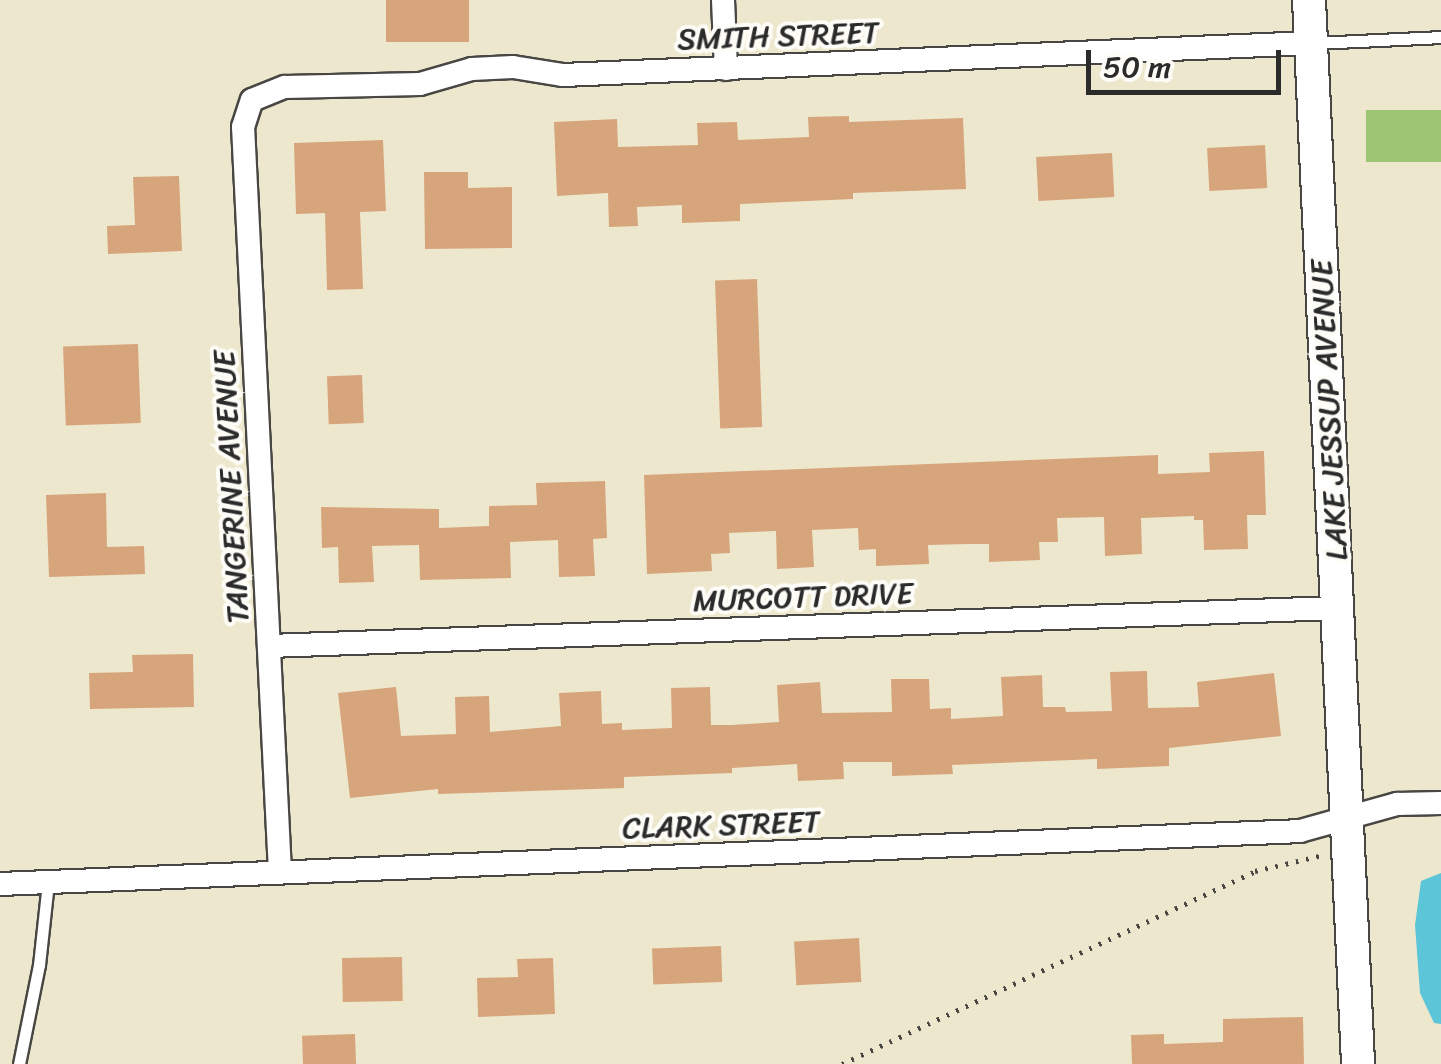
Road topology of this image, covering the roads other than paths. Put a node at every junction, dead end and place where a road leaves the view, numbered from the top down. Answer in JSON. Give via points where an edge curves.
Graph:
{"nodes":[{"id":1,"x":723,"y":0,"type":"edge"},
{"id":2,"x":1310,"y":0,"type":"edge"},
{"id":3,"x":1441,"y":37,"type":"edge"},
{"id":4,"x":1312,"y":43,"type":"junction"},
{"id":5,"x":726,"y":68,"type":"junction"},
{"id":6,"x":252,"y":100,"type":"joint"},
{"id":7,"x":1338,"y":608,"type":"junction"},
{"id":8,"x":270,"y":646,"type":"junction"},
{"id":9,"x":1441,"y":803,"type":"edge"},
{"id":10,"x":1348,"y":821,"type":"junction"},
{"id":11,"x":280,"y":872,"type":"junction"},
{"id":12,"x":48,"y":882,"type":"junction"},
{"id":13,"x":0,"y":884,"type":"edge"},
{"id":14,"x":19,"y":1064,"type":"edge"},
{"id":15,"x":1358,"y":1064,"type":"edge"}],
"edges":[{"from":1,"to":5,"type":"street"},
{"from":2,"to":4,"type":"street","name":"LAKE JESSUP AVENUE"},
{"from":3,"to":4,"type":"lane"},
{"from":4,"to":5,"type":"street","name":"SMITH STREET"},
{"from":4,"to":7,"type":"street","name":"LAKE JESSUP AVENUE"},
{"from":5,"to":6,"type":"street","name":"SMITH STREET","via":[[562,75],[472,69],[420,84],[285,88]]},
{"from":6,"to":8,"type":"street","name":"TANGERINE AVENUE","via":[[243,127]]},
{"from":7,"to":8,"type":"street","name":"MURCOTT DRIVE"},
{"from":7,"to":10,"type":"street","name":"LAKE JESSUP AVENUE"},
{"from":8,"to":11,"type":"street","name":"TANGERINE AVENUE"},
{"from":9,"to":10,"type":"street","name":"CLARK STREET","via":[[1397,804]]},
{"from":10,"to":11,"type":"street","name":"CLARK STREET","via":[[1291,831]]},
{"from":10,"to":15,"type":"street","name":"LAKE JESSUP AVENUE"},
{"from":11,"to":12,"type":"street","name":"CLARK STREET"},
{"from":12,"to":13,"type":"street","name":"CLARK STREET"},
{"from":12,"to":14,"type":"lane"}]}
